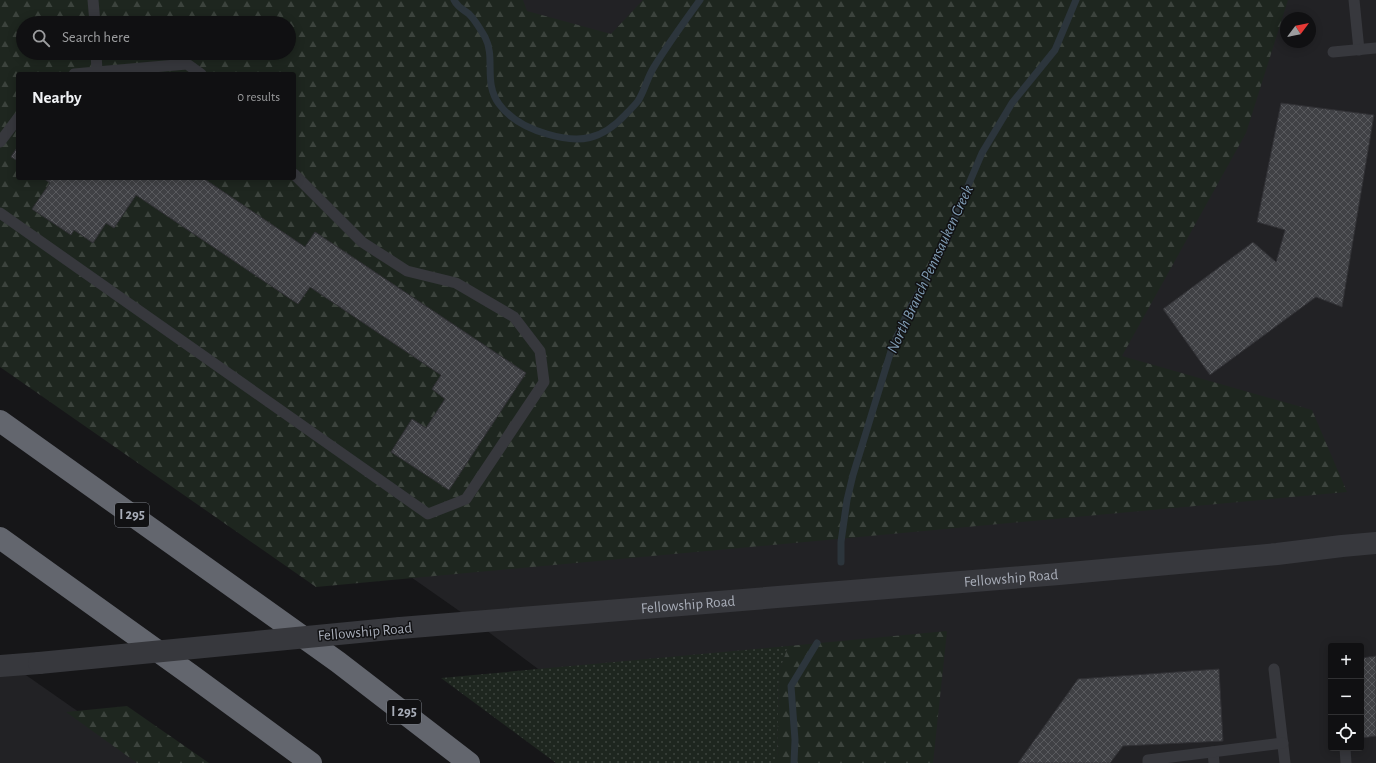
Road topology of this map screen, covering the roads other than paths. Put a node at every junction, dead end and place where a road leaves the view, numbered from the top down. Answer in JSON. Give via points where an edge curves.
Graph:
{"nodes":[{"id":1,"x":94,"y":0,"type":"edge"},
{"id":2,"x":1354,"y":0,"type":"edge"},
{"id":3,"x":95,"y":16,"type":"edge"},
{"id":4,"x":1376,"y":48,"type":"edge"},
{"id":5,"x":1359,"y":50,"type":"junction"},
{"id":6,"x":1333,"y":52,"type":"dead end"},
{"id":7,"x":96,"y":60,"type":"edge"},
{"id":8,"x":97,"y":71,"type":"junction"},
{"id":9,"x":89,"y":72,"type":"edge"},
{"id":10,"x":198,"y":72,"type":"edge"},
{"id":11,"x":16,"y":121,"type":"edge"},
{"id":12,"x":0,"y":142,"type":"edge"},
{"id":13,"x":296,"y":176,"type":"edge"},
{"id":14,"x":0,"y":213,"type":"edge"},
{"id":15,"x":0,"y":421,"type":"edge"},
{"id":16,"x":0,"y":538,"type":"edge"},
{"id":17,"x":1376,"y":543,"type":"edge"},
{"id":18,"x":0,"y":666,"type":"edge"},
{"id":19,"x":1274,"y":669,"type":"dead end"},
{"id":20,"x":1283,"y":743,"type":"junction"},
{"id":21,"x":1345,"y":751,"type":"edge"},
{"id":22,"x":1214,"y":757,"type":"edge"},
{"id":23,"x":311,"y":763,"type":"edge"},
{"id":24,"x":469,"y":763,"type":"edge"},
{"id":25,"x":1148,"y":763,"type":"edge"},
{"id":26,"x":1285,"y":763,"type":"edge"},
{"id":27,"x":1346,"y":763,"type":"edge"}],
"edges":[{"from":1,"to":3,"type":"lane"},
{"from":2,"to":5,"type":"lane"},
{"from":4,"to":5,"type":"lane"},
{"from":5,"to":6,"type":"lane"},
{"from":7,"to":8,"type":"lane"},
{"from":8,"to":9,"type":"lane"},
{"from":8,"to":10,"type":"lane","via":[[187,64]]},
{"from":11,"to":12,"type":"lane"},
{"from":13,"to":14,"type":"lane","via":[[362,242],[407,271],[456,282],[514,317],[540,351],[544,382],[466,499],[428,514]]},
{"from":15,"to":24,"type":"highway","number":"I 295","via":[[338,662]]},
{"from":16,"to":23,"type":"highway"},
{"from":17,"to":18,"type":"street","name":"Fellowship Road","bridge":true,"via":[[1059,574],[400,628]]},
{"from":19,"to":20,"type":"lane"},
{"from":20,"to":22,"type":"lane"},
{"from":20,"to":26,"type":"lane"},
{"from":21,"to":27,"type":"lane"},
{"from":22,"to":25,"type":"lane","via":[[1148,760]]}]}
